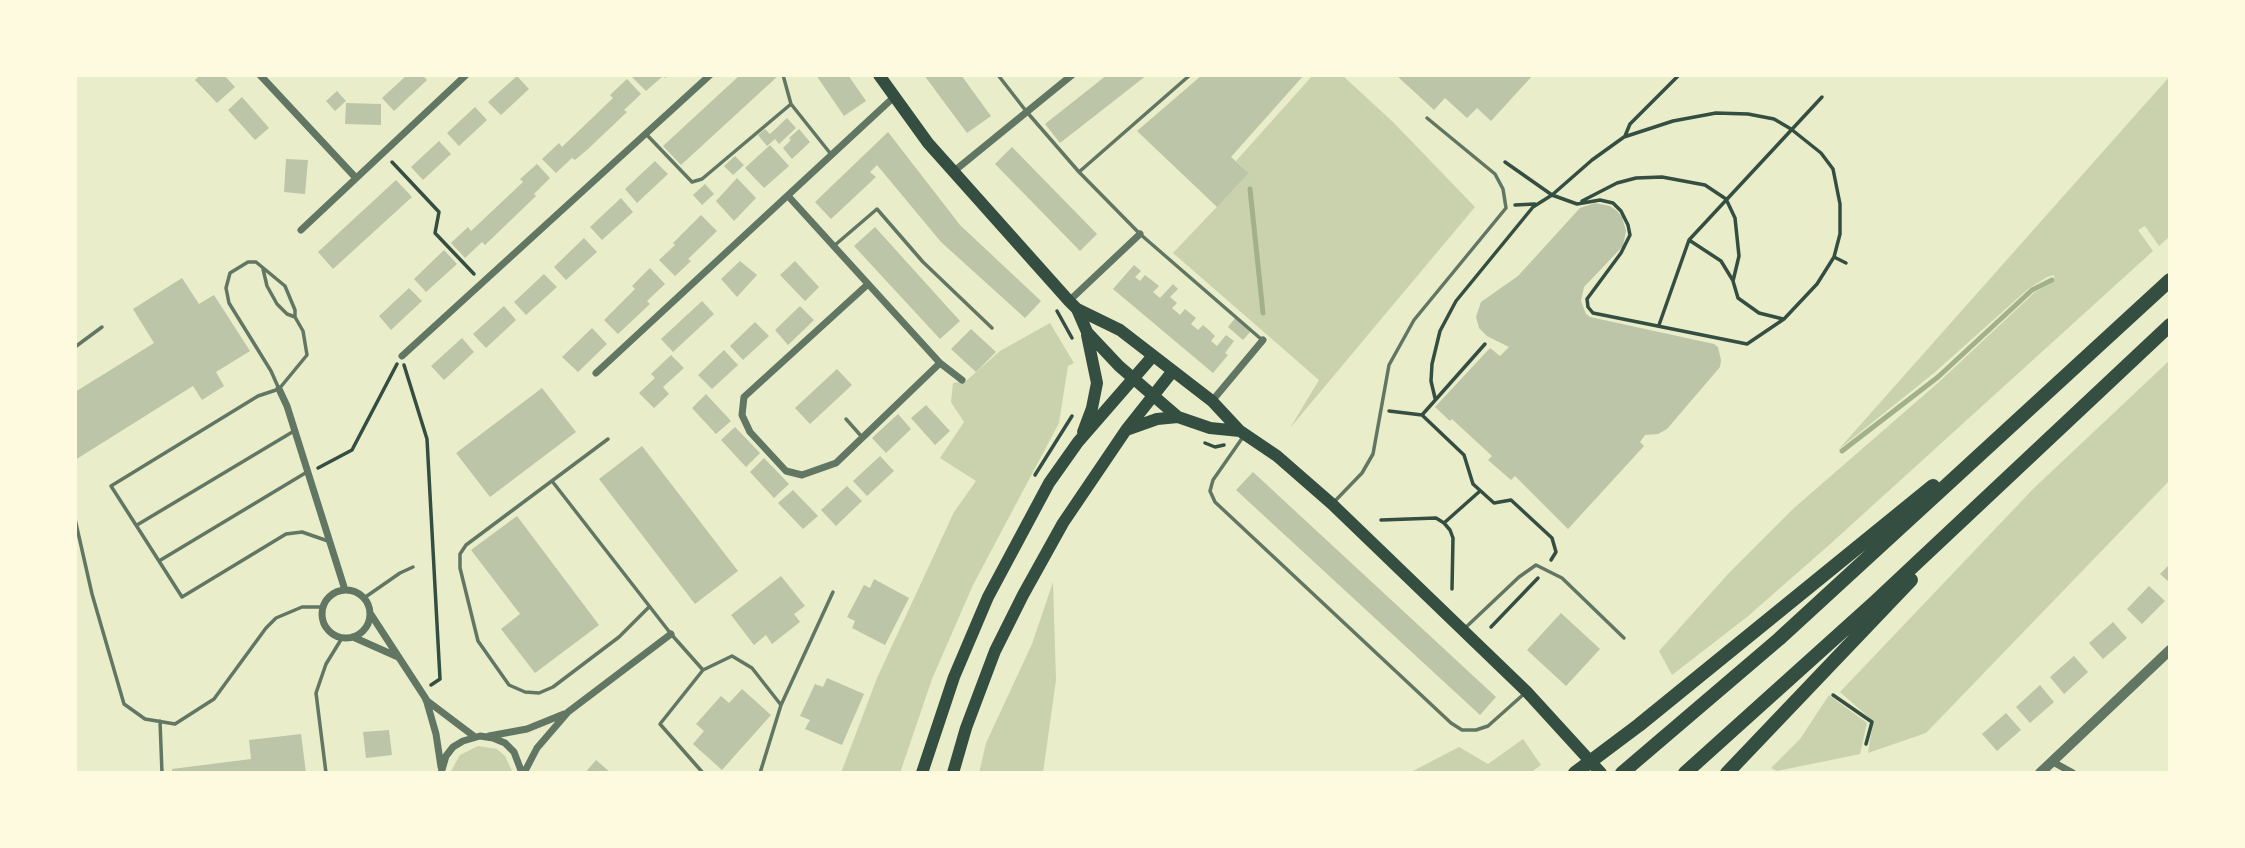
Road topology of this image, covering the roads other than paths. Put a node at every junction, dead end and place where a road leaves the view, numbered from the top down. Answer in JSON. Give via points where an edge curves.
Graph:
{"nodes":[{"id":1,"x":260,"y":75,"type":"edge"},
{"id":2,"x":466,"y":75,"type":"edge"},
{"id":3,"x":710,"y":75,"type":"edge"},
{"id":4,"x":783,"y":75,"type":"edge"},
{"id":5,"x":879,"y":75,"type":"edge"},
{"id":6,"x":998,"y":75,"type":"edge"},
{"id":7,"x":1072,"y":75,"type":"edge"},
{"id":8,"x":1190,"y":75,"type":"edge"},
{"id":9,"x":894,"y":97,"type":"junction"},
{"id":10,"x":790,"y":104,"type":"junction"},
{"id":11,"x":1026,"y":111,"type":"junction"},
{"id":12,"x":1427,"y":118,"type":"dead end"},
{"id":13,"x":646,"y":134,"type":"junction"},
{"id":14,"x":832,"y":155,"type":"junction"},
{"id":15,"x":952,"y":172,"type":"junction"},
{"id":16,"x":1079,"y":172,"type":"junction"},
{"id":17,"x":356,"y":178,"type":"junction"},
{"id":18,"x":789,"y":197,"type":"junction"},
{"id":19,"x":301,"y":230,"type":"dead end"},
{"id":20,"x":1140,"y":234,"type":"junction"},
{"id":21,"x":833,"y":247,"type":"junction"},
{"id":22,"x":262,"y":268,"type":"junction"},
{"id":23,"x":2170,"y":280,"type":"edge"},
{"id":24,"x":867,"y":285,"type":"junction"},
{"id":25,"x":1073,"y":305,"type":"junction"},
{"id":26,"x":295,"y":317,"type":"junction"},
{"id":27,"x":2170,"y":325,"type":"edge"},
{"id":28,"x":102,"y":327,"type":"dead end"},
{"id":29,"x":992,"y":328,"type":"dead end"},
{"id":30,"x":1087,"y":332,"type":"junction"},
{"id":31,"x":1263,"y":340,"type":"joint"},
{"id":32,"x":75,"y":347,"type":"edge"},
{"id":33,"x":402,"y":356,"type":"road end"},
{"id":34,"x":1152,"y":357,"type":"junction"},
{"id":35,"x":940,"y":363,"type":"junction"},
{"id":36,"x":1172,"y":372,"type":"junction"},
{"id":37,"x":596,"y":373,"type":"dead end"},
{"id":38,"x":1134,"y":379,"type":"junction"},
{"id":39,"x":962,"y":380,"type":"dead end"},
{"id":40,"x":279,"y":389,"type":"junction"},
{"id":41,"x":1153,"y":396,"type":"junction"},
{"id":42,"x":1212,"y":401,"type":"junction"},
{"id":43,"x":2024,"y":413,"type":"junction"},
{"id":44,"x":1178,"y":417,"type":"junction"},
{"id":45,"x":846,"y":419,"type":"dead end"},
{"id":46,"x":295,"y":430,"type":"junction"},
{"id":47,"x":1126,"y":430,"type":"junction"},
{"id":48,"x":1242,"y":432,"type":"junction"},
{"id":49,"x":862,"y":437,"type":"junction"},
{"id":50,"x":608,"y":439,"type":"dead end"},
{"id":51,"x":1079,"y":442,"type":"junction"},
{"id":52,"x":2029,"y":457,"type":"junction"},
{"id":53,"x":307,"y":472,"type":"junction"},
{"id":54,"x":552,"y":481,"type":"junction"},
{"id":55,"x":1332,"y":504,"type":"junction"},
{"id":56,"x":75,"y":519,"type":"edge"},
{"id":57,"x":137,"y":525,"type":"junction"},
{"id":58,"x":328,"y":541,"type":"junction"},
{"id":59,"x":159,"y":561,"type":"junction"},
{"id":60,"x":413,"y":567,"type":"dead end"},
{"id":61,"x":345,"y":590,"type":"junction"},
{"id":62,"x":832,"y":592,"type":"dead end"},
{"id":63,"x":364,"y":598,"type":"junction"},
{"id":64,"x":323,"y":607,"type":"junction"},
{"id":65,"x":649,"y":607,"type":"junction"},
{"id":66,"x":370,"y":613,"type":"junction"},
{"id":67,"x":1463,"y":631,"type":"junction"},
{"id":68,"x":671,"y":634,"type":"junction"},
{"id":69,"x":353,"y":637,"type":"junction"},
{"id":70,"x":342,"y":638,"type":"junction"},
{"id":71,"x":1624,"y":638,"type":"dead end"},
{"id":72,"x":2170,"y":650,"type":"edge"},
{"id":73,"x":399,"y":657,"type":"junction"},
{"id":74,"x":703,"y":670,"type":"junction"},
{"id":75,"x":1527,"y":692,"type":"junction"},
{"id":76,"x":426,"y":699,"type":"junction"},
{"id":77,"x":781,"y":705,"type":"junction"},
{"id":78,"x":568,"y":712,"type":"junction"},
{"id":79,"x":160,"y":721,"type":"junction"},
{"id":80,"x":477,"y":737,"type":"junction"},
{"id":81,"x":2053,"y":762,"type":"junction"},
{"id":82,"x":441,"y":770,"type":"edge"},
{"id":83,"x":162,"y":773,"type":"edge"},
{"id":84,"x":326,"y":773,"type":"edge"},
{"id":85,"x":523,"y":773,"type":"edge"},
{"id":86,"x":703,"y":773,"type":"edge"},
{"id":87,"x":760,"y":773,"type":"edge"},
{"id":88,"x":922,"y":773,"type":"edge"},
{"id":89,"x":953,"y":773,"type":"edge"},
{"id":90,"x":1575,"y":773,"type":"edge"},
{"id":91,"x":1601,"y":773,"type":"edge"},
{"id":92,"x":1622,"y":773,"type":"edge"},
{"id":93,"x":1685,"y":773,"type":"edge"},
{"id":94,"x":1727,"y":773,"type":"edge"},
{"id":95,"x":2040,"y":773,"type":"edge"},
{"id":96,"x":2073,"y":773,"type":"edge"}],
"edges":[{"from":1,"to":17,"type":"street"},
{"from":2,"to":17,"type":"street"},
{"from":3,"to":13,"type":"street"},
{"from":4,"to":10,"type":"lane"},
{"from":5,"to":9,"type":"highway"},
{"from":6,"to":11,"type":"lane"},
{"from":7,"to":11,"type":"street"},
{"from":8,"to":16,"type":"lane"},
{"from":9,"to":14,"type":"street"},
{"from":9,"to":15,"type":"highway"},
{"from":10,"to":13,"type":"lane","via":[[702,179],[692,182]]},
{"from":10,"to":14,"type":"lane"},
{"from":11,"to":15,"type":"street"},
{"from":11,"to":16,"type":"lane"},
{"from":12,"to":55,"type":"lane","via":[[1495,174],[1506,208],[1414,320],[1389,365],[1373,454]]},
{"from":13,"to":33,"type":"street"},
{"from":14,"to":18,"type":"street"},
{"from":15,"to":25,"type":"highway"},
{"from":16,"to":20,"type":"lane"},
{"from":17,"to":19,"type":"street"},
{"from":18,"to":21,"type":"street"},
{"from":18,"to":37,"type":"street"},
{"from":20,"to":25,"type":"street"},
{"from":20,"to":31,"type":"lane"},
{"from":21,"to":24,"type":"street"},
{"from":21,"to":29,"type":"lane","via":[[877,209],[923,262]]},
{"from":22,"to":26,"type":"lane","via":[[277,304]]},
{"from":22,"to":26,"type":"lane","via":[[285,286]]},
{"from":22,"to":40,"type":"lane","via":[[248,262],[230,273],[226,288],[229,303]]},
{"from":23,"to":43,"type":"highway"},
{"from":24,"to":35,"type":"street"},
{"from":24,"to":49,"type":"street","via":[[744,397],[742,415],[750,432],[786,471],[802,475],[836,463]]},
{"from":25,"to":30,"type":"highway"},
{"from":25,"to":34,"type":"highway","via":[[1120,330]]},
{"from":26,"to":40,"type":"lane","via":[[307,355]]},
{"from":27,"to":52,"type":"highway"},
{"from":28,"to":32,"type":"lane"},
{"from":30,"to":38,"type":"highway"},
{"from":30,"to":51,"type":"highway","via":[[1097,383]]},
{"from":31,"to":42,"type":"street"},
{"from":34,"to":36,"type":"highway"},
{"from":34,"to":38,"type":"highway"},
{"from":35,"to":39,"type":"street"},
{"from":35,"to":49,"type":"street"},
{"from":36,"to":41,"type":"highway"},
{"from":36,"to":42,"type":"highway"},
{"from":38,"to":41,"type":"highway"},
{"from":38,"to":51,"type":"highway"},
{"from":40,"to":46,"type":"street"},
{"from":40,"to":57,"type":"lane","via":[[258,396],[111,485]]},
{"from":41,"to":44,"type":"highway"},
{"from":41,"to":47,"type":"highway"},
{"from":42,"to":48,"type":"highway"},
{"from":43,"to":90,"type":"highway"},
{"from":43,"to":92,"type":"highway","via":[[1779,639]]},
{"from":44,"to":47,"type":"highway"},
{"from":44,"to":48,"type":"highway"},
{"from":45,"to":49,"type":"lane"},
{"from":46,"to":53,"type":"street"},
{"from":46,"to":57,"type":"lane"},
{"from":47,"to":89,"type":"highway","via":[[1063,523],[1023,595],[990,664]]},
{"from":48,"to":55,"type":"highway"},
{"from":48,"to":75,"type":"lane","via":[[1213,480],[1210,491],[1215,502],[1451,723],[1462,730],[1488,726]]},
{"from":50,"to":54,"type":"lane"},
{"from":51,"to":88,"type":"highway","via":[[1049,483],[988,597],[954,677]]},
{"from":52,"to":93,"type":"highway"},
{"from":52,"to":94,"type":"highway"},
{"from":53,"to":58,"type":"street"},
{"from":53,"to":59,"type":"lane"},
{"from":54,"to":65,"type":"lane"},
{"from":54,"to":65,"type":"lane","via":[[460,554],[478,641],[509,685],[539,693],[553,687],[619,637]]},
{"from":55,"to":67,"type":"highway"},
{"from":56,"to":79,"type":"lane","via":[[124,704],[145,719]]},
{"from":57,"to":59,"type":"lane"},
{"from":58,"to":59,"type":"lane","via":[[302,531],[286,534],[182,597]]},
{"from":58,"to":61,"type":"street"},
{"from":60,"to":63,"type":"lane"},
{"from":61,"to":63,"type":"street"},
{"from":61,"to":64,"type":"street","via":[[331,595]]},
{"from":62,"to":77,"type":"lane"},
{"from":63,"to":66,"type":"street"},
{"from":64,"to":70,"type":"street","via":[[328,631]]},
{"from":64,"to":79,"type":"lane","via":[[302,607],[276,618],[214,699],[175,724]]},
{"from":65,"to":68,"type":"lane"},
{"from":66,"to":69,"type":"street","via":[[366,628]]},
{"from":66,"to":73,"type":"street"},
{"from":67,"to":71,"type":"lane","via":[[1536,565],[1562,578]]},
{"from":67,"to":75,"type":"highway"},
{"from":68,"to":74,"type":"lane"},
{"from":68,"to":78,"type":"street"},
{"from":69,"to":70,"type":"street"},
{"from":69,"to":73,"type":"street"},
{"from":70,"to":84,"type":"lane","via":[[326,664],[316,694]]},
{"from":72,"to":81,"type":"street"},
{"from":73,"to":76,"type":"street"},
{"from":74,"to":77,"type":"lane","via":[[732,656],[752,668]]},
{"from":74,"to":86,"type":"lane","via":[[660,724]]},
{"from":75,"to":91,"type":"highway"},
{"from":76,"to":80,"type":"street"},
{"from":76,"to":82,"type":"street"},
{"from":77,"to":87,"type":"lane"},
{"from":78,"to":80,"type":"street","via":[[527,729]]},
{"from":78,"to":85,"type":"street","via":[[537,748]]},
{"from":79,"to":83,"type":"lane"},
{"from":80,"to":82,"type":"street","via":[[453,747]]},
{"from":80,"to":85,"type":"street","via":[[505,743]]},
{"from":81,"to":95,"type":"street"},
{"from":81,"to":96,"type":"street"}]}
